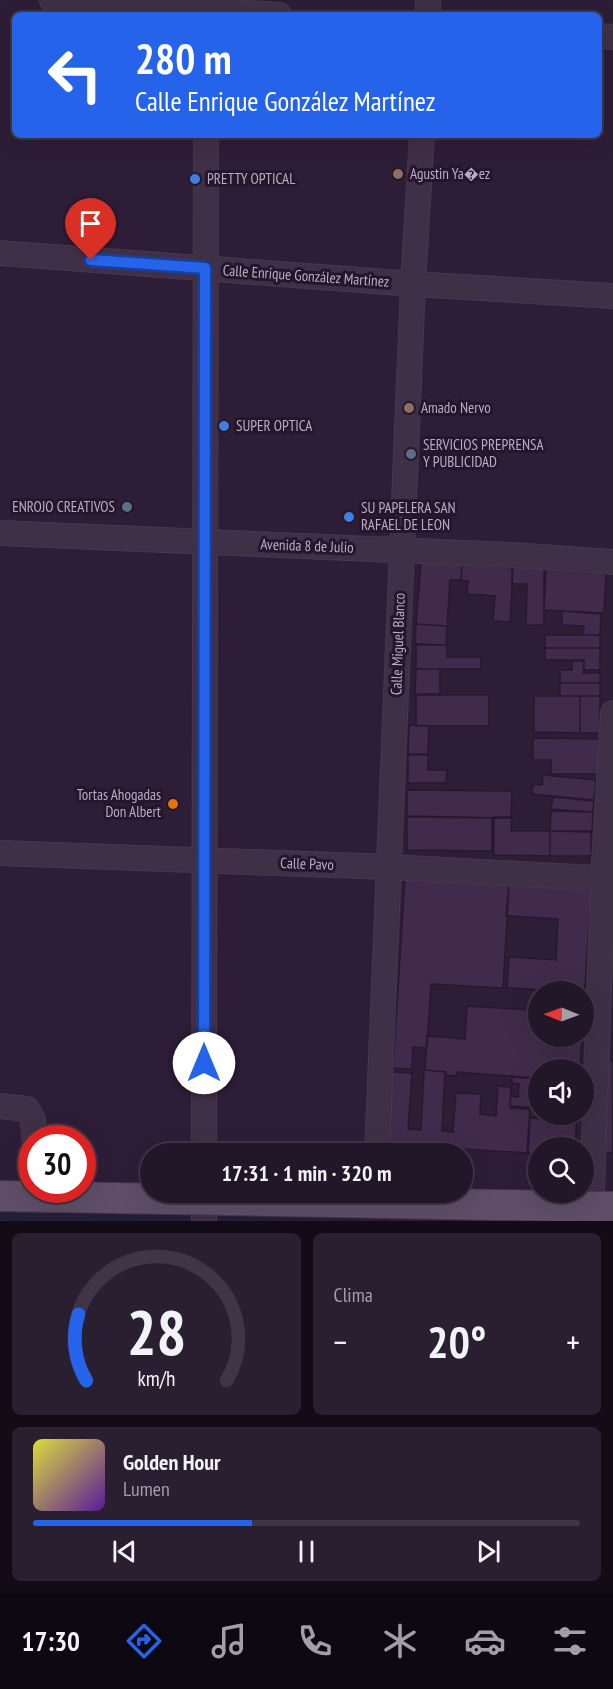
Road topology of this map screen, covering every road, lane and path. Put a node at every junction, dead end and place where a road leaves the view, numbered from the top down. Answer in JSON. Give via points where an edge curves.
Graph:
{"nodes":[{"id":1,"x":52,"y":0,"type":"edge"},
{"id":2,"x":207,"y":8,"type":"edge"},
{"id":3,"x":248,"y":12,"type":"edge"},
{"id":4,"x":206,"y":138,"type":"edge"},
{"id":5,"x":422,"y":138,"type":"edge"},
{"id":6,"x":0,"y":253,"type":"edge"},
{"id":7,"x":205,"y":268,"type":"junction"},
{"id":8,"x":413,"y":284,"type":"junction"},
{"id":9,"x":613,"y":296,"type":"edge"},
{"id":10,"x":0,"y":533,"type":"edge"},
{"id":11,"x":205,"y":542,"type":"junction"},
{"id":12,"x":402,"y":550,"type":"junction"},
{"id":13,"x":613,"y":562,"type":"edge"},
{"id":14,"x":613,"y":713,"type":"edge"},
{"id":15,"x":0,"y":853,"type":"edge"},
{"id":16,"x":204,"y":860,"type":"junction"},
{"id":17,"x":390,"y":867,"type":"junction"},
{"id":18,"x":608,"y":879,"type":"edge"},
{"id":19,"x":0,"y":1106,"type":"edge"},
{"id":20,"x":33,"y":1125,"type":"edge"},
{"id":21,"x":204,"y":1143,"type":"edge"},
{"id":22,"x":378,"y":1143,"type":"edge"},
{"id":23,"x":18,"y":1194,"type":"edge"},
{"id":24,"x":0,"y":1196,"type":"edge"},
{"id":25,"x":96,"y":1197,"type":"edge"},
{"id":26,"x":204,"y":1204,"type":"edge"},
{"id":27,"x":375,"y":1206,"type":"edge"},
{"id":28,"x":599,"y":1212,"type":"edge"}],
"edges":[{"from":1,"to":2,"type":"street"},
{"from":2,"to":3,"type":"street"},
{"from":4,"to":7,"type":"street"},
{"from":5,"to":8,"type":"street","name":"Calle Miguel Blanco"},
{"from":6,"to":7,"type":"street","name":"Calle Enrique González Martínez"},
{"from":7,"to":8,"type":"street","name":"Calle Enrique González Martínez"},
{"from":7,"to":11,"type":"street"},
{"from":8,"to":9,"type":"street","name":"Calle Enrique González Martínez"},
{"from":8,"to":12,"type":"street","name":"Calle Miguel Blanco"},
{"from":10,"to":11,"type":"street","name":"Avenida 8 de Julio"},
{"from":11,"to":12,"type":"street","name":"Avenida 8 de Julio"},
{"from":11,"to":16,"type":"street"},
{"from":12,"to":13,"type":"street","name":"Avenida 8 de Julio"},
{"from":12,"to":17,"type":"street","name":"Calle Miguel Blanco"},
{"from":14,"to":18,"type":"street"},
{"from":15,"to":16,"type":"street","name":"Calle Pavo"},
{"from":16,"to":17,"type":"street","name":"Calle Pavo"},
{"from":16,"to":21,"type":"street"},
{"from":17,"to":18,"type":"street","name":"Calle Pavo"},
{"from":17,"to":22,"type":"street","name":"Calle Miguel Blanco"},
{"from":18,"to":28,"type":"street"},
{"from":19,"to":20,"type":"street","via":[[27,1109]]},
{"from":23,"to":24,"type":"main road"},
{"from":25,"to":26,"type":"main road"},
{"from":26,"to":27,"type":"main road"},
{"from":27,"to":28,"type":"main road"}]}
